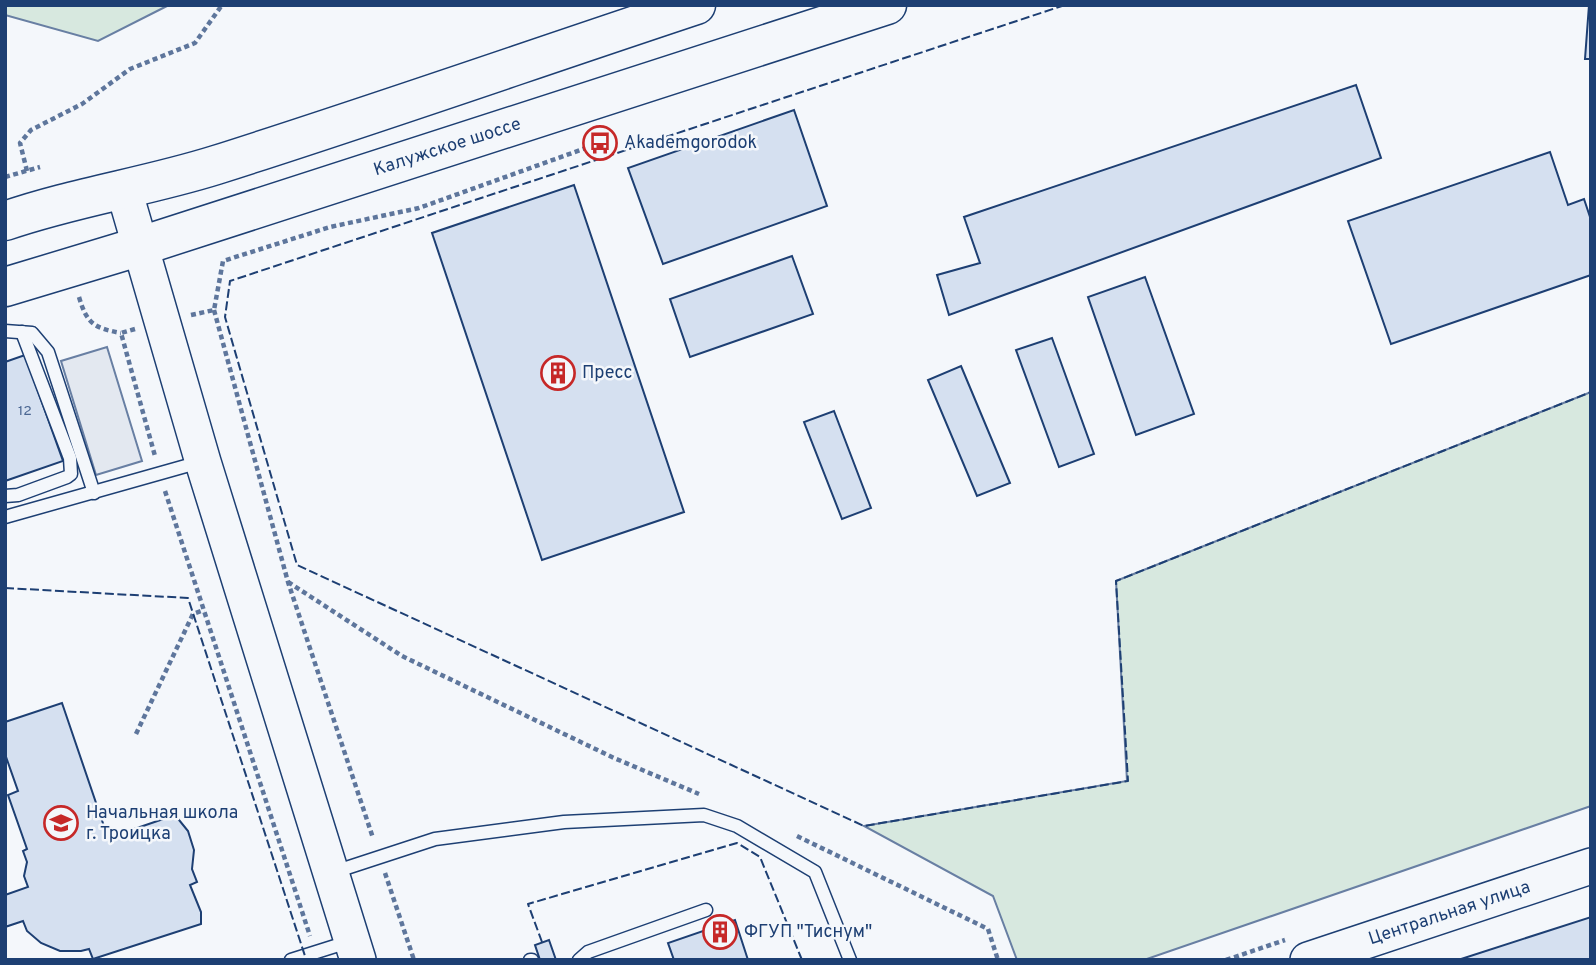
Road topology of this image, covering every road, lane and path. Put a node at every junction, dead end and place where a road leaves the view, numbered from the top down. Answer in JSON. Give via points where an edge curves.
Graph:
{"nodes":[{"id":1,"x":222,"y":5,"type":"edge"},
{"id":2,"x":696,"y":5,"type":"edge"},
{"id":3,"x":887,"y":5,"type":"edge"},
{"id":4,"x":600,"y":143,"type":"dead end"},
{"id":5,"x":40,"y":167,"type":"dead end"},
{"id":6,"x":27,"y":171,"type":"junction"},
{"id":7,"x":5,"y":177,"type":"edge"},
{"id":8,"x":124,"y":190,"type":"junction"},
{"id":9,"x":5,"y":220,"type":"edge"},
{"id":10,"x":141,"y":246,"type":"junction"},
{"id":11,"x":5,"y":287,"type":"edge"},
{"id":12,"x":77,"y":291,"type":"dead end"},
{"id":13,"x":214,"y":310,"type":"junction"},
{"id":14,"x":163,"y":321,"type":"junction"},
{"id":15,"x":5,"y":331,"type":"edge"},
{"id":16,"x":22,"y":332,"type":"junction"},
{"id":17,"x":121,"y":333,"type":"junction"},
{"id":18,"x":203,"y":461,"type":"junction"},
{"id":19,"x":160,"y":474,"type":"junction"},
{"id":20,"x":94,"y":493,"type":"junction"},
{"id":21,"x":5,"y":496,"type":"edge"},
{"id":22,"x":5,"y":517,"type":"edge"},
{"id":23,"x":288,"y":582,"type":"junction"},
{"id":24,"x":204,"y":610,"type":"junction"},
{"id":25,"x":136,"y":734,"type":"dead end"},
{"id":26,"x":699,"y":794,"type":"dead end"},
{"id":27,"x":785,"y":831,"type":"dead end"},
{"id":28,"x":380,"y":858,"type":"junction"},
{"id":29,"x":1591,"y":866,"type":"edge"},
{"id":30,"x":331,"y":873,"type":"junction"},
{"id":31,"x":706,"y":909,"type":"dead end"},
{"id":32,"x":355,"y":950,"type":"edge"},
{"id":33,"x":316,"y":953,"type":"junction"},
{"id":34,"x":291,"y":960,"type":"edge"},
{"id":35,"x":414,"y":960,"type":"edge"},
{"id":36,"x":579,"y":960,"type":"edge"},
{"id":37,"x":850,"y":960,"type":"edge"},
{"id":38,"x":998,"y":960,"type":"edge"},
{"id":39,"x":1308,"y":960,"type":"edge"}],
"edges":[{"from":1,"to":6,"type":"path","via":[[195,43],[130,69],[82,104],[31,130],[20,143]]},
{"from":2,"to":8,"type":"highway","via":[[214,166]]},
{"from":3,"to":10,"type":"highway","name":"Калужское шоссе"},
{"from":4,"to":13,"type":"path","via":[[419,208],[330,228],[223,261]]},
{"from":5,"to":6,"type":"path"},
{"from":6,"to":7,"type":"path"},
{"from":8,"to":9,"type":"highway"},
{"from":8,"to":10,"type":"main road"},
{"from":10,"to":11,"type":"highway","name":"Калужское шоссе"},
{"from":10,"to":14,"type":"main road"},
{"from":12,"to":17,"type":"path","via":[[85,317],[99,329]]},
{"from":13,"to":14,"type":"path"},
{"from":13,"to":23,"type":"path"},
{"from":14,"to":17,"type":"path"},
{"from":14,"to":18,"type":"main road"},
{"from":15,"to":16,"type":"lane"},
{"from":16,"to":20,"type":"lane","via":[[32,334],[48,352]]},
{"from":16,"to":21,"type":"lane","via":[[70,458],[71,474]]},
{"from":17,"to":19,"type":"path"},
{"from":18,"to":19,"type":"lane"},
{"from":18,"to":30,"type":"main road"},
{"from":19,"to":20,"type":"lane"},
{"from":19,"to":24,"type":"path"},
{"from":20,"to":22,"type":"lane"},
{"from":23,"to":26,"type":"path","via":[[402,656]]},
{"from":23,"to":28,"type":"path"},
{"from":24,"to":25,"type":"path","via":[[193,614]]},
{"from":24,"to":33,"type":"path"},
{"from":27,"to":38,"type":"path","via":[[988,929]]},
{"from":28,"to":30,"type":"lane"},
{"from":28,"to":35,"type":"path"},
{"from":28,"to":37,"type":"lane","via":[[435,839],[564,822],[704,815],[737,826],[815,873]]},
{"from":29,"to":39,"type":"main road","name":"Центральная улица"},
{"from":30,"to":32,"type":"main road"},
{"from":31,"to":36,"type":"lane","via":[[588,952]]},
{"from":32,"to":33,"type":"lane"},
{"from":33,"to":34,"type":"lane"}]}
